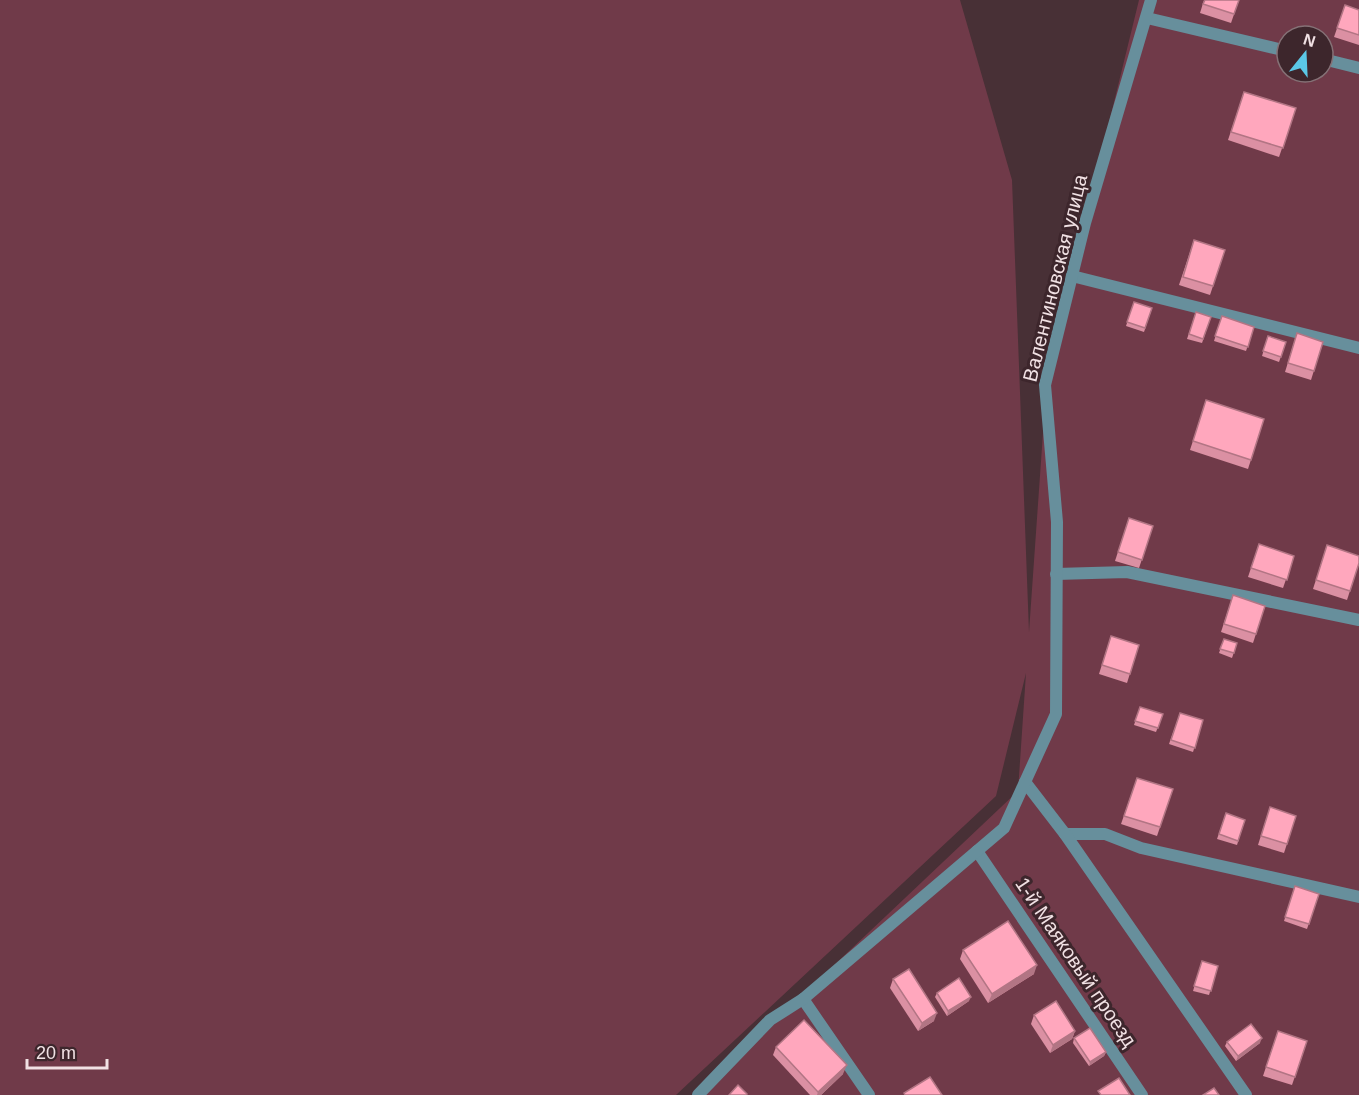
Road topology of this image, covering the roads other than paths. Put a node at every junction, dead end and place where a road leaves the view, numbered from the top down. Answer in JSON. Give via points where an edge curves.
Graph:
{"nodes":[{"id":1,"x":1151,"y":0,"type":"edge"},
{"id":2,"x":1147,"y":18,"type":"junction"},
{"id":3,"x":1275,"y":48,"type":"edge"},
{"id":4,"x":1335,"y":62,"type":"edge"},
{"id":5,"x":1359,"y":68,"type":"edge"},
{"id":6,"x":1072,"y":276,"type":"junction"},
{"id":7,"x":1359,"y":348,"type":"edge"},
{"id":8,"x":1056,"y":574,"type":"junction"},
{"id":9,"x":1359,"y":620,"type":"edge"},
{"id":10,"x":1025,"y":782,"type":"junction"},
{"id":11,"x":1065,"y":834,"type":"junction"},
{"id":12,"x":977,"y":851,"type":"junction"},
{"id":13,"x":1359,"y":897,"type":"edge"},
{"id":14,"x":803,"y":999,"type":"junction"},
{"id":15,"x":698,"y":1095,"type":"edge"},
{"id":16,"x":869,"y":1095,"type":"edge"},
{"id":17,"x":1142,"y":1095,"type":"edge"},
{"id":18,"x":1246,"y":1095,"type":"edge"}],
"edges":[{"from":1,"to":2,"type":"street","name":"Валентиновская улица"},
{"from":2,"to":3,"type":"street"},
{"from":2,"to":6,"type":"street","name":"Валентиновская улица"},
{"from":4,"to":5,"type":"street"},
{"from":6,"to":7,"type":"street"},
{"from":6,"to":8,"type":"street","name":"Валентиновская улица","via":[[1045,385],[1057,522]]},
{"from":8,"to":9,"type":"street","via":[[1126,572]]},
{"from":8,"to":10,"type":"street","name":"Валентиновская улица","via":[[1056,714]]},
{"from":10,"to":11,"type":"street"},
{"from":10,"to":12,"type":"street","name":"Валентиновская улица","via":[[1004,828]]},
{"from":11,"to":13,"type":"street","via":[[1105,834],[1141,848]]},
{"from":11,"to":18,"type":"street"},
{"from":12,"to":14,"type":"street","name":"Валентиновская улица"},
{"from":12,"to":17,"type":"street","name":"1-й Маяковый проезд"},
{"from":14,"to":15,"type":"street","name":"Валентиновская улица","via":[[770,1020]]},
{"from":14,"to":16,"type":"street"}]}
